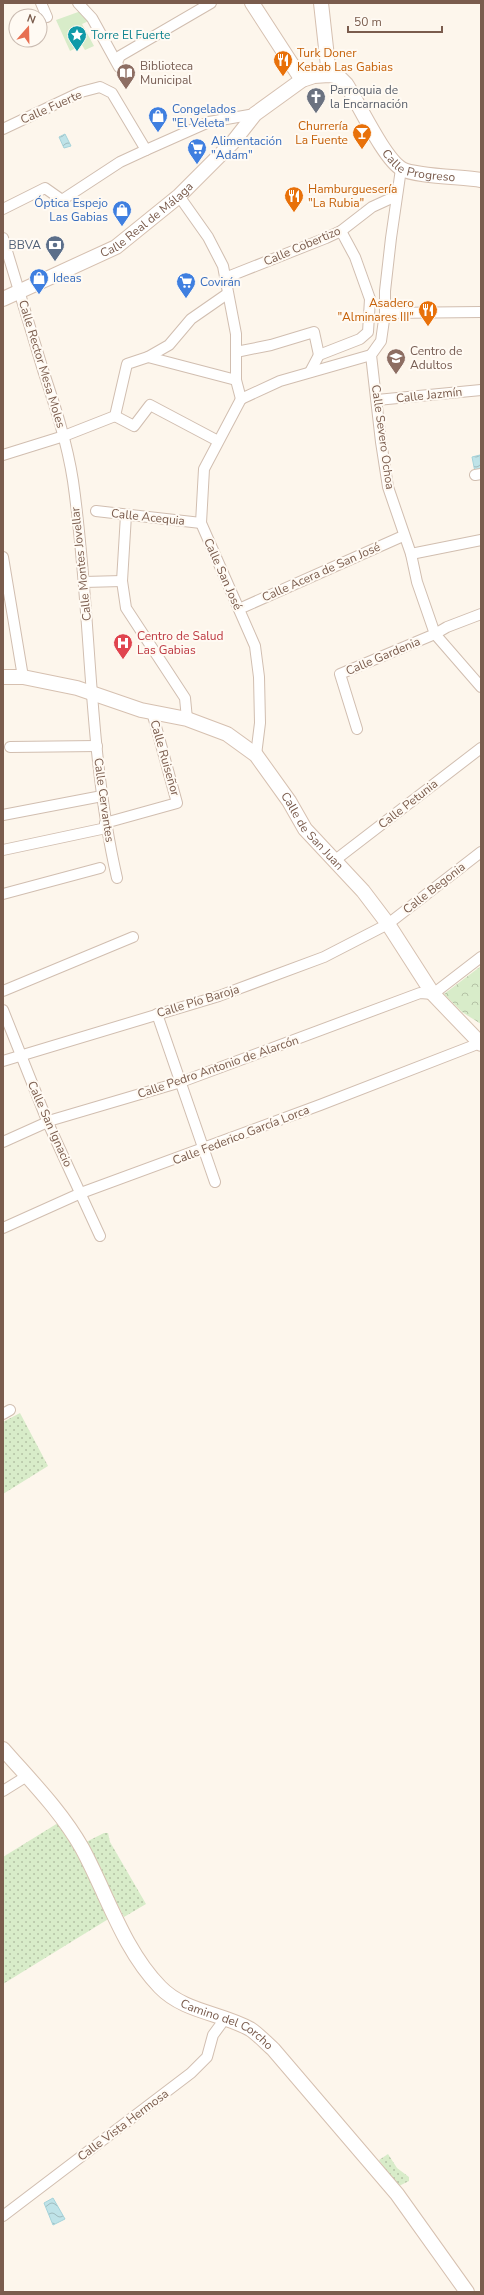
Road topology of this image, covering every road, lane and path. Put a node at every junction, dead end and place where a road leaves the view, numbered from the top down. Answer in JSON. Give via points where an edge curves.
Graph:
{"nodes":[{"id":1,"x":78,"y":3,"type":"edge"},
{"id":2,"x":211,"y":3,"type":"edge"},
{"id":3,"x":252,"y":3,"type":"edge"},
{"id":4,"x":321,"y":3,"type":"edge"},
{"id":5,"x":328,"y":75,"type":"junction"},
{"id":6,"x":302,"y":80,"type":"junction"},
{"id":7,"x":255,"y":114,"type":"junction"},
{"id":8,"x":3,"y":129,"type":"edge"},
{"id":9,"x":146,"y":150,"type":"junction"},
{"id":10,"x":402,"y":169,"type":"junction"},
{"id":11,"x":481,"y":180,"type":"edge"},
{"id":12,"x":179,"y":196,"type":"junction"},
{"id":13,"x":396,"y":196,"type":"junction"},
{"id":14,"x":3,"y":209,"type":"edge"},
{"id":15,"x":340,"y":231,"type":"junction"},
{"id":16,"x":3,"y":238,"type":"edge"},
{"id":17,"x":225,"y":278,"type":"junction"},
{"id":18,"x":19,"y":292,"type":"junction"},
{"id":19,"x":227,"y":294,"type":"junction"},
{"id":20,"x":3,"y":299,"type":"edge"},
{"id":21,"x":481,"y":312,"type":"edge"},
{"id":22,"x":385,"y":313,"type":"junction"},
{"id":23,"x":236,"y":352,"type":"junction"},
{"id":24,"x":371,"y":354,"type":"junction"},
{"id":25,"x":319,"y":355,"type":"junction"},
{"id":26,"x":148,"y":357,"type":"junction"},
{"id":27,"x":310,"y":372,"type":"junction"},
{"id":28,"x":236,"y":380,"type":"junction"},
{"id":29,"x":481,"y":390,"type":"edge"},
{"id":30,"x":241,"y":399,"type":"junction"},
{"id":31,"x":377,"y":400,"type":"junction"},
{"id":32,"x":115,"y":416,"type":"junction"},
{"id":33,"x":64,"y":436,"type":"junction"},
{"id":34,"x":218,"y":441,"type":"junction"},
{"id":35,"x":3,"y":455,"type":"edge"},
{"id":36,"x":96,"y":511,"type":"dead end"},
{"id":37,"x":126,"y":515,"type":"junction"},
{"id":38,"x":201,"y":523,"type":"junction"},
{"id":39,"x":404,"y":536,"type":"junction"},
{"id":40,"x":481,"y":540,"type":"edge"},
{"id":41,"x":411,"y":554,"type":"junction"},
{"id":42,"x":3,"y":556,"type":"edge"},
{"id":43,"x":122,"y":581,"type":"junction"},
{"id":44,"x":84,"y":582,"type":"junction"},
{"id":45,"x":239,"y":609,"type":"junction"},
{"id":46,"x":481,"y":614,"type":"edge"},
{"id":47,"x":435,"y":634,"type":"junction"},
{"id":48,"x":3,"y":677,"type":"edge"},
{"id":49,"x":23,"y":677,"type":"junction"},
{"id":50,"x":479,"y":681,"type":"edge"},
{"id":51,"x":92,"y":692,"type":"junction"},
{"id":52,"x":152,"y":712,"type":"junction"},
{"id":53,"x":187,"y":719,"type":"junction"},
{"id":54,"x":357,"y":729,"type":"dead end"},
{"id":55,"x":10,"y":746,"type":"dead end"},
{"id":56,"x":97,"y":746,"type":"junction"},
{"id":57,"x":481,"y":748,"type":"edge"},
{"id":58,"x":256,"y":755,"type":"junction"},
{"id":59,"x":102,"y":796,"type":"junction"},
{"id":60,"x":3,"y":815,"type":"edge"},
{"id":61,"x":105,"y":825,"type":"junction"},
{"id":62,"x":3,"y":850,"type":"edge"},
{"id":63,"x":481,"y":852,"type":"edge"},
{"id":64,"x":334,"y":861,"type":"junction"},
{"id":65,"x":100,"y":868,"type":"dead end"},
{"id":66,"x":117,"y":878,"type":"dead end"},
{"id":67,"x":3,"y":894,"type":"edge"},
{"id":68,"x":388,"y":924,"type":"junction"},
{"id":69,"x":133,"y":937,"type":"dead end"},
{"id":70,"x":481,"y":958,"type":"edge"},
{"id":71,"x":3,"y":991,"type":"edge"},
{"id":72,"x":433,"y":994,"type":"junction"},
{"id":73,"x":3,"y":1010,"type":"edge"},
{"id":74,"x":157,"y":1014,"type":"junction"},
{"id":75,"x":480,"y":1044,"type":"edge"},
{"id":76,"x":20,"y":1055,"type":"junction"},
{"id":77,"x":3,"y":1061,"type":"edge"},
{"id":78,"x":181,"y":1082,"type":"junction"},
{"id":79,"x":48,"y":1123,"type":"junction"},
{"id":80,"x":3,"y":1142,"type":"edge"},
{"id":81,"x":203,"y":1149,"type":"junction"},
{"id":82,"x":215,"y":1182,"type":"dead end"},
{"id":83,"x":81,"y":1193,"type":"junction"},
{"id":84,"x":3,"y":1228,"type":"edge"},
{"id":85,"x":100,"y":1236,"type":"dead end"},
{"id":86,"x":3,"y":1749,"type":"edge"},
{"id":87,"x":27,"y":1776,"type":"junction"},
{"id":88,"x":3,"y":1791,"type":"edge"},
{"id":89,"x":224,"y":2020,"type":"junction"},
{"id":90,"x":3,"y":2216,"type":"edge"},
{"id":91,"x":467,"y":2292,"type":"edge"}],
"edges":[{"from":1,"to":2,"type":"street","via":[[92,18],[118,64],[120,56]]},
{"from":3,"to":6,"type":"street"},
{"from":4,"to":5,"type":"street"},
{"from":5,"to":6,"type":"street","name":"Calle Real de Málaga"},
{"from":5,"to":10,"type":"street","name":"Calle Progreso","via":[[339,77],[346,84],[378,139]]},
{"from":6,"to":7,"type":"street","name":"Calle Real de Málaga"},
{"from":7,"to":9,"type":"street","via":[[209,122]]},
{"from":7,"to":12,"type":"street","name":"Calle Real de Málaga","via":[[233,142]]},
{"from":8,"to":9,"type":"street","name":"Calle Fuerte","via":[[82,92],[100,87],[112,93]]},
{"from":9,"to":14,"type":"street","via":[[120,162],[62,200],[45,188]]},
{"from":10,"to":11,"type":"street","name":"Calle Progreso"},
{"from":10,"to":13,"type":"street"},
{"from":12,"to":17,"type":"street","via":[[208,237],[223,266]]},
{"from":12,"to":18,"type":"street","name":"Calle Real de Málaga","via":[[116,246]]},
{"from":13,"to":15,"type":"street","name":"Calle Cobertizo","via":[[372,207]]},
{"from":13,"to":22,"type":"street"},
{"from":15,"to":17,"type":"street","name":"Calle Cobertizo"},
{"from":15,"to":25,"type":"street","via":[[355,257],[370,299],[368,332],[360,340]]},
{"from":16,"to":18,"type":"street","name":"Calle Rector Mesa Moles"},
{"from":17,"to":19,"type":"street"},
{"from":18,"to":20,"type":"street","name":"Calle Real de Málaga"},
{"from":18,"to":33,"type":"street","name":"Calle Rector Mesa Moles"},
{"from":19,"to":23,"type":"street","via":[[236,334]]},
{"from":19,"to":26,"type":"street","via":[[191,319],[169,345]]},
{"from":21,"to":22,"type":"street"},
{"from":22,"to":24,"type":"street","via":[[381,340]]},
{"from":23,"to":25,"type":"street","via":[[314,332]]},
{"from":23,"to":28,"type":"street"},
{"from":24,"to":27,"type":"street"},
{"from":24,"to":31,"type":"street","name":"Calle Severo Ochoa"},
{"from":25,"to":27,"type":"street"},
{"from":26,"to":28,"type":"street"},
{"from":26,"to":32,"type":"street","via":[[127,364]]},
{"from":27,"to":30,"type":"street","via":[[280,381]]},
{"from":28,"to":30,"type":"street"},
{"from":29,"to":31,"type":"street","name":"Calle Jazmín"},
{"from":30,"to":34,"type":"street","name":"Calle San José"},
{"from":31,"to":39,"type":"street","name":"Calle Severo Ochoa","via":[[388,487]]},
{"from":32,"to":33,"type":"street"},
{"from":32,"to":34,"type":"street","via":[[134,426],[150,405]]},
{"from":33,"to":35,"type":"street"},
{"from":33,"to":44,"type":"street","name":"Calle Montes Jovellar"},
{"from":34,"to":38,"type":"street","name":"Calle San José","via":[[204,469]]},
{"from":36,"to":37,"type":"street","name":"Calle Acequia"},
{"from":37,"to":38,"type":"street","name":"Calle Acequia"},
{"from":37,"to":43,"type":"street"},
{"from":38,"to":45,"type":"street","name":"Calle San José"},
{"from":39,"to":41,"type":"street","name":"Calle Severo Ochoa"},
{"from":39,"to":45,"type":"street","name":"Calle Acera de San José"},
{"from":40,"to":41,"type":"street"},
{"from":41,"to":47,"type":"street","name":"Calle Severo Ochoa","via":[[417,582]]},
{"from":42,"to":49,"type":"street"},
{"from":43,"to":44,"type":"street"},
{"from":43,"to":53,"type":"street","via":[[126,608],[132,621],[185,698]]},
{"from":44,"to":51,"type":"street","name":"Calle Montes Jovellar"},
{"from":45,"to":58,"type":"street","name":"Calle San José","via":[[256,654],[260,723]]},
{"from":46,"to":47,"type":"street"},
{"from":47,"to":50,"type":"street","name":"Calle Severo Ochoa"},
{"from":47,"to":54,"type":"street","name":"Calle Gardenia","via":[[340,674]]},
{"from":48,"to":49,"type":"street","name":"Calle de San Juan"},
{"from":49,"to":51,"type":"street","name":"Calle de San Juan"},
{"from":51,"to":52,"type":"street","name":"Calle de San Juan"},
{"from":51,"to":56,"type":"street","name":"Calle Cervantes"},
{"from":52,"to":53,"type":"street","name":"Calle de San Juan"},
{"from":52,"to":61,"type":"street","name":"Calle Ruiseñor","via":[[177,803]]},
{"from":53,"to":58,"type":"street","name":"Calle de San Juan","via":[[227,734]]},
{"from":55,"to":56,"type":"street","name":"Calle Cervantes"},
{"from":56,"to":59,"type":"street","name":"Calle Cervantes"},
{"from":57,"to":64,"type":"street","name":"Calle Petunia"},
{"from":58,"to":64,"type":"street","name":"Calle de San Juan","via":[[289,801],[305,829]]},
{"from":59,"to":60,"type":"street"},
{"from":59,"to":61,"type":"street","name":"Calle Cervantes"},
{"from":61,"to":62,"type":"street"},
{"from":61,"to":66,"type":"street","name":"Calle Cervantes"},
{"from":63,"to":68,"type":"street","name":"Calle Begonia"},
{"from":64,"to":68,"type":"street","name":"Calle de San Juan","via":[[363,891]]},
{"from":65,"to":67,"type":"street"},
{"from":68,"to":72,"type":"street","name":"Calle de San Juan"},
{"from":68,"to":74,"type":"street","name":"Calle Pío Baroja","via":[[324,957],[219,996]]},
{"from":69,"to":71,"type":"street"},
{"from":70,"to":72,"type":"street"},
{"from":72,"to":75,"type":"street","name":"Calle de San Juan"},
{"from":72,"to":78,"type":"street","name":"Calle Pedro Antonio de Alarcón","via":[[420,993]]},
{"from":73,"to":76,"type":"street","name":"Calle San Ignacio"},
{"from":74,"to":76,"type":"street","name":"Calle Pío Baroja"},
{"from":74,"to":78,"type":"street"},
{"from":75,"to":81,"type":"street","name":"Calle Federico García Lorca"},
{"from":76,"to":77,"type":"street","name":"Calle Pío Baroja"},
{"from":76,"to":79,"type":"street","name":"Calle San Ignacio"},
{"from":78,"to":79,"type":"street","name":"Calle Pedro Antonio de Alarcón"},
{"from":78,"to":81,"type":"street"},
{"from":79,"to":80,"type":"street","name":"Calle Pedro Antonio de Alarcón"},
{"from":79,"to":83,"type":"street","name":"Calle San Ignacio"},
{"from":81,"to":82,"type":"street"},
{"from":81,"to":83,"type":"street","name":"Calle Federico García Lorca"},
{"from":83,"to":84,"type":"street","name":"Calle Federico García Lorca"},
{"from":83,"to":85,"type":"street","name":"Calle San Ignacio"},
{"from":86,"to":87,"type":"street","name":"Camino del Corcho"},
{"from":87,"to":88,"type":"street"},
{"from":87,"to":89,"type":"street","name":"Camino del Corcho","via":[[59,1811],[81,1847],[139,1962],[161,1988],[180,2002]]},
{"from":89,"to":90,"type":"street","name":"Calle Vista Hermosa","via":[[213,2036],[207,2057],[191,2073]]},
{"from":89,"to":91,"type":"street","name":"Camino del Corcho","via":[[250,2029],[273,2049],[397,2194]]}]}
